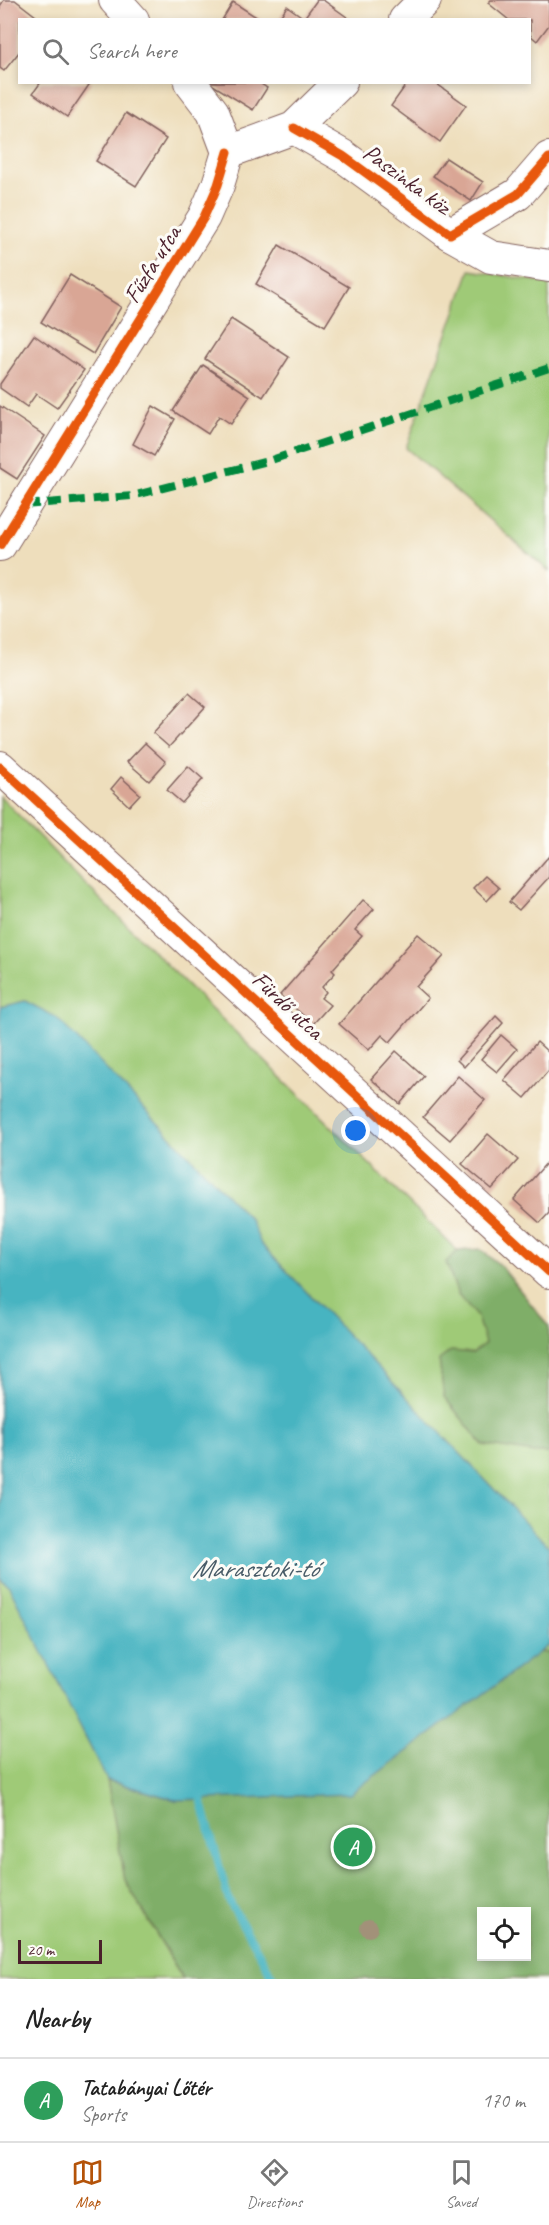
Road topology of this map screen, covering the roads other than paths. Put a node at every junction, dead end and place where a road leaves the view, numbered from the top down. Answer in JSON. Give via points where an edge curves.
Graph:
{"nodes":[{"id":1,"x":116,"y":0,"type":"edge"},
{"id":2,"x":425,"y":0,"type":"edge"},
{"id":3,"x":131,"y":18,"type":"edge"},
{"id":4,"x":407,"y":18,"type":"edge"},
{"id":5,"x":192,"y":84,"type":"edge"},
{"id":6,"x":338,"y":84,"type":"edge"},
{"id":7,"x":294,"y":128,"type":"junction"},
{"id":8,"x":228,"y":152,"type":"junction"},
{"id":9,"x":549,"y":158,"type":"edge"},
{"id":10,"x":450,"y":234,"type":"junction"},
{"id":11,"x":549,"y":266,"type":"edge"},
{"id":12,"x":12,"y":505,"type":"edge"},
{"id":13,"x":0,"y":545,"type":"edge"},
{"id":14,"x":0,"y":766,"type":"edge"},
{"id":15,"x":549,"y":1272,"type":"edge"}],
"edges":[{"from":1,"to":3,"type":"street"},
{"from":2,"to":4,"type":"street"},
{"from":5,"to":8,"type":"street","via":[[213,112]]},
{"from":6,"to":7,"type":"street"},
{"from":7,"to":8,"type":"street"},
{"from":7,"to":10,"type":"street","name":"Paszinka köz","via":[[343,156]]},
{"from":8,"to":12,"type":"street","name":"Fűzfa utca","via":[[204,217]]},
{"from":9,"to":10,"type":"street","name":"Paszinka köz","via":[[518,194]]},
{"from":10,"to":11,"type":"street","name":"Paszinka köz","via":[[491,257]]},
{"from":12,"to":13,"type":"street","name":"Fűzfa utca"},
{"from":14,"to":15,"type":"street","name":"Fürdő utca"}]}
